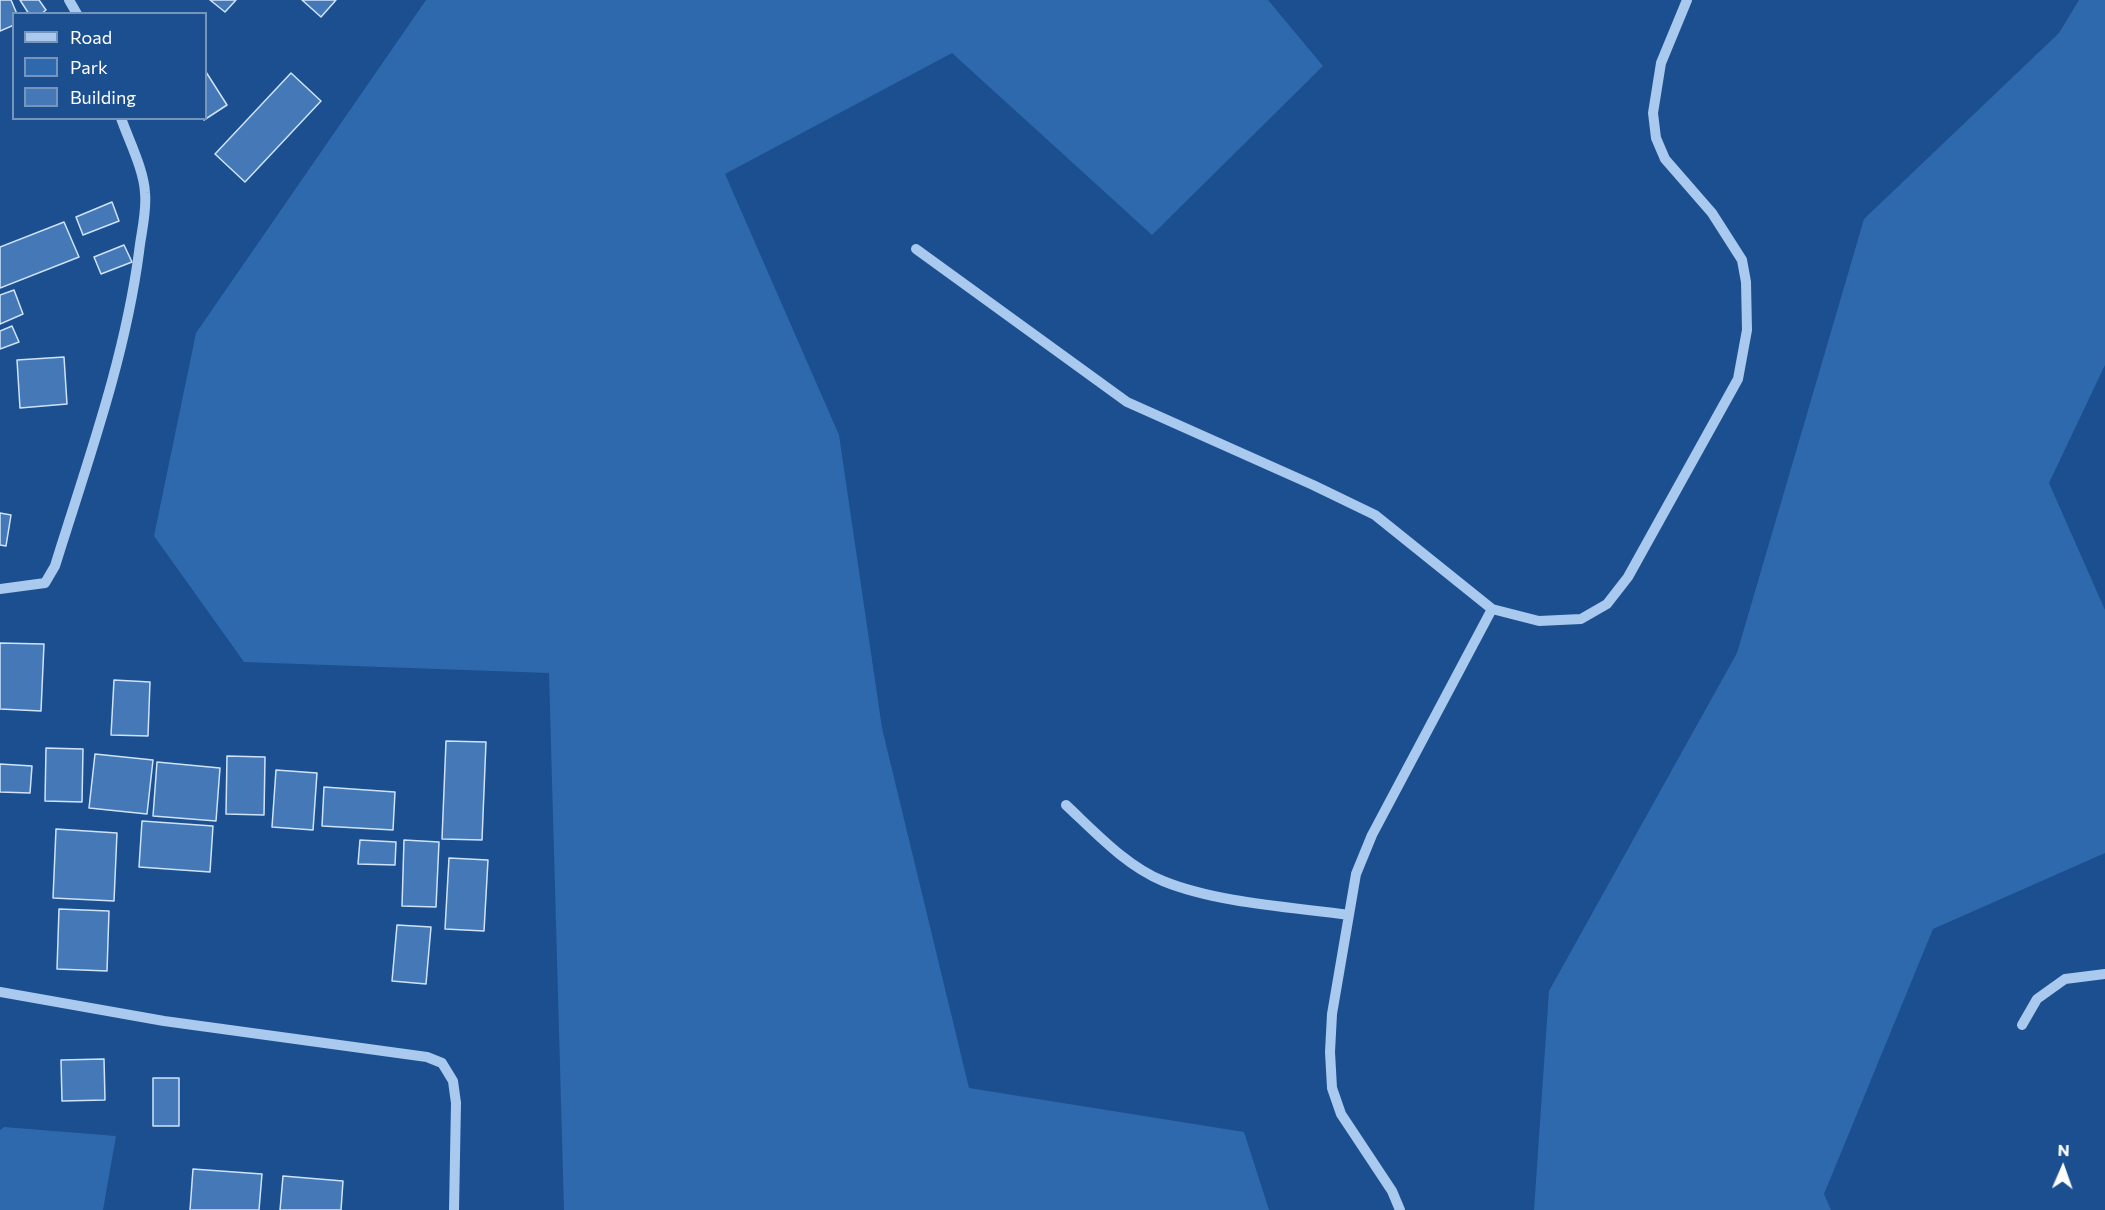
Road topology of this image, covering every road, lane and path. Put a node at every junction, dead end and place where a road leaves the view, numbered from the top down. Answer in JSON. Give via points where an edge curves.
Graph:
{"nodes":[{"id":1,"x":1687,"y":0,"type":"edge"},
{"id":2,"x":123,"y":120,"type":"edge"},
{"id":3,"x":916,"y":249,"type":"dead end"},
{"id":4,"x":0,"y":589,"type":"edge"},
{"id":5,"x":1492,"y":609,"type":"junction"},
{"id":6,"x":1066,"y":806,"type":"dead end"},
{"id":7,"x":1349,"y":915,"type":"junction"},
{"id":8,"x":2105,"y":974,"type":"edge"},
{"id":9,"x":0,"y":992,"type":"edge"},
{"id":10,"x":2022,"y":1025,"type":"dead end"},
{"id":11,"x":454,"y":1210,"type":"edge"},
{"id":12,"x":1400,"y":1210,"type":"edge"}],
"edges":[{"from":1,"to":5,"type":"street","via":[[1661,63],[1653,112],[1656,138],[1665,159],[1712,213],[1742,260],[1747,330],[1738,379],[1628,577],[1608,604],[1581,619],[1539,621]]},
{"from":2,"to":4,"type":"street","via":[[146,192],[135,284],[111,384],[55,566],[45,583]]},
{"from":3,"to":5,"type":"street","via":[[1127,402],[1375,515]]},
{"from":5,"to":7,"type":"street","via":[[1372,835],[1356,874]]},
{"from":6,"to":7,"type":"street","via":[[1120,856],[1162,881],[1214,896]]},
{"from":7,"to":12,"type":"street","via":[[1332,1014],[1332,1088],[1341,1114],[1392,1191]]},
{"from":8,"to":10,"type":"street","via":[[2065,979],[2037,999]]},
{"from":9,"to":11,"type":"street","via":[[164,1021],[427,1057],[442,1063],[453,1081],[456,1103]]}]}
